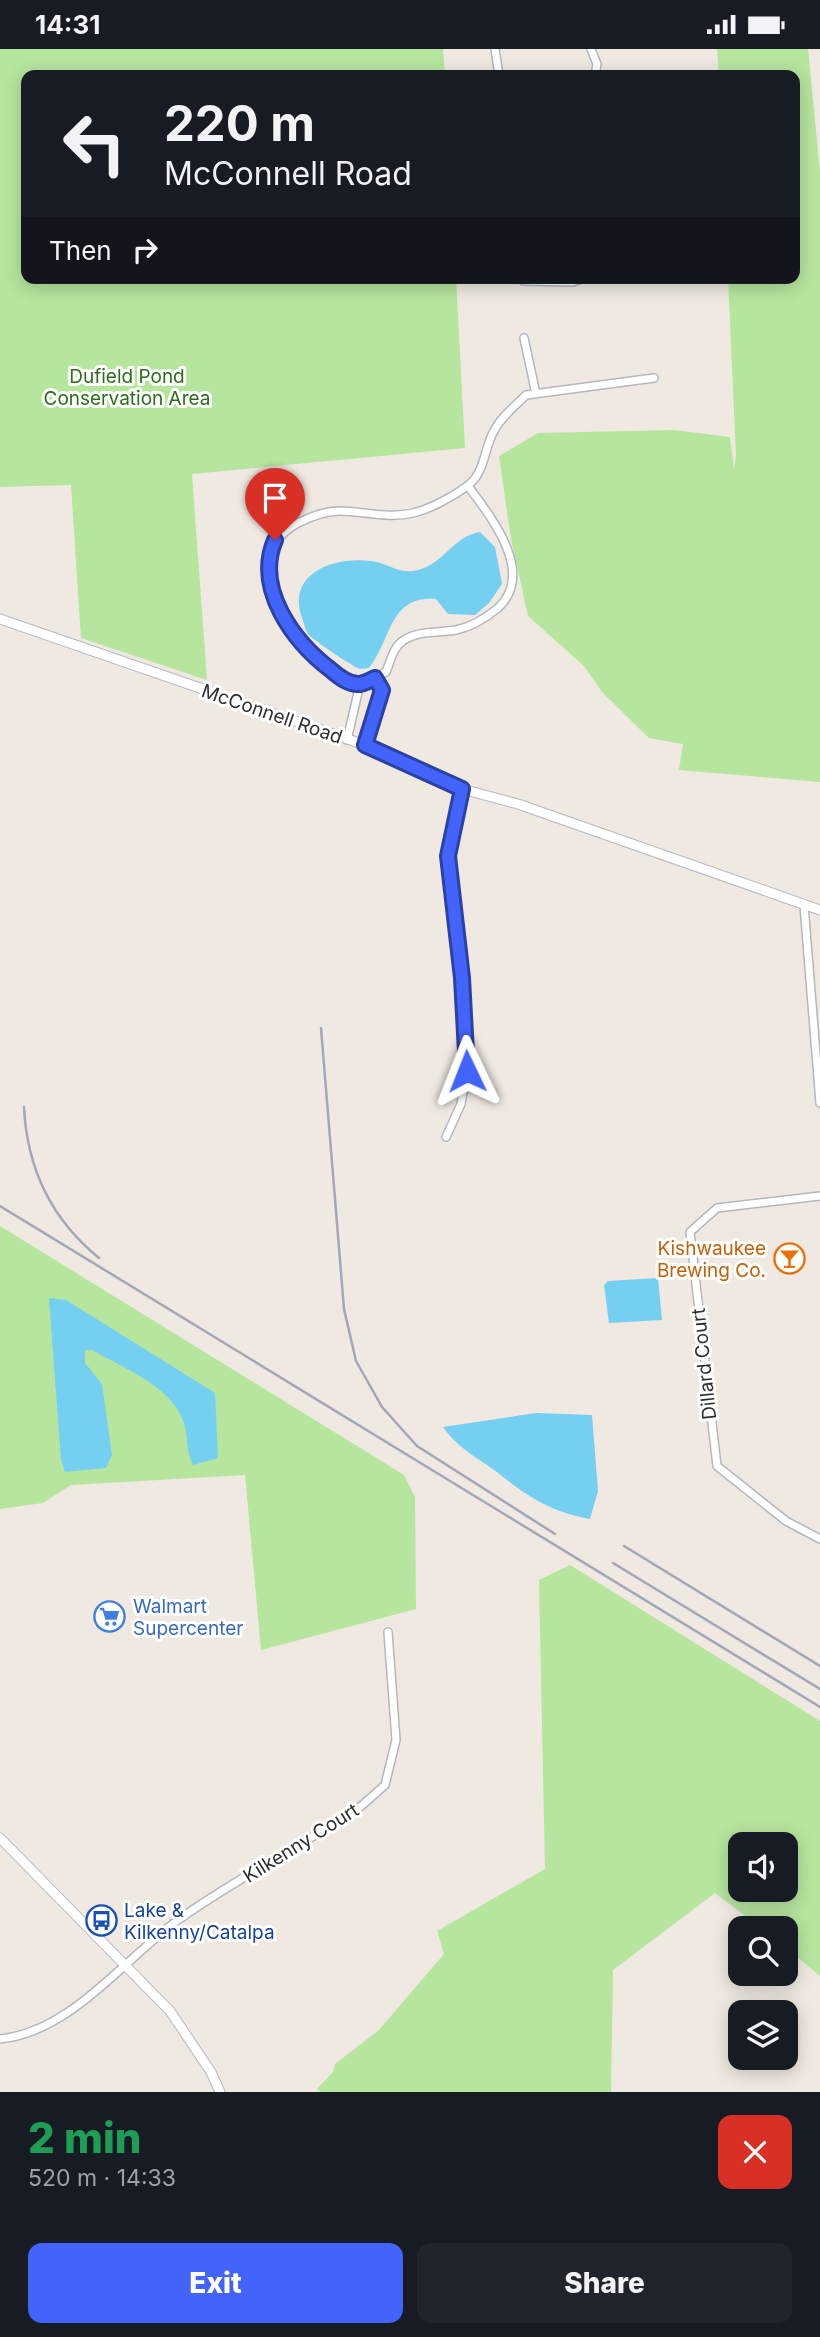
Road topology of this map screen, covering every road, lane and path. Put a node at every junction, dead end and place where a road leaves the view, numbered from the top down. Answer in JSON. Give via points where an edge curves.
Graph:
{"nodes":[{"id":1,"x":495,"y":49,"type":"edge"},
{"id":2,"x":591,"y":49,"type":"edge"},
{"id":3,"x":498,"y":70,"type":"edge"},
{"id":4,"x":596,"y":70,"type":"edge"},
{"id":5,"x":524,"y":338,"type":"dead end"},
{"id":6,"x":654,"y":378,"type":"dead end"},
{"id":7,"x":536,"y":394,"type":"junction"},
{"id":8,"x":468,"y":486,"type":"junction"},
{"id":9,"x":0,"y":619,"type":"edge"},
{"id":10,"x":375,"y":678,"type":"junction"},
{"id":11,"x":360,"y":684,"type":"junction"},
{"id":12,"x":347,"y":740,"type":"junction"},
{"id":13,"x":365,"y":745,"type":"junction"},
{"id":14,"x":462,"y":789,"type":"junction"},
{"id":15,"x":804,"y":905,"type":"junction"},
{"id":16,"x":820,"y":910,"type":"edge"},
{"id":17,"x":820,"y":1103,"type":"edge"},
{"id":18,"x":446,"y":1137,"type":"dead end"},
{"id":19,"x":820,"y":1196,"type":"edge"},
{"id":20,"x":820,"y":1539,"type":"edge"},
{"id":21,"x":388,"y":1632,"type":"dead end"},
{"id":22,"x":0,"y":1838,"type":"edge"},
{"id":23,"x":123,"y":1964,"type":"junction"},
{"id":24,"x":0,"y":2039,"type":"edge"},
{"id":25,"x":219,"y":2092,"type":"edge"}],
"edges":[{"from":1,"to":3,"type":"street"},
{"from":2,"to":4,"type":"street"},
{"from":5,"to":7,"type":"street"},
{"from":6,"to":7,"type":"street"},
{"from":7,"to":8,"type":"street","via":[[526,395],[493,432],[486,461]]},
{"from":8,"to":10,"type":"street","via":[[487,512],[514,568],[509,598],[489,616],[458,629],[404,640],[394,650],[386,672]]},
{"from":8,"to":11,"type":"street","via":[[415,513],[385,516],[337,511],[312,517],[275,540],[269,554],[270,585],[286,623],[308,653],[345,681]]},
{"from":9,"to":12,"type":"street","name":"McConnell Road"},
{"from":10,"to":11,"type":"street"},
{"from":10,"to":13,"type":"street","via":[[382,690]]},
{"from":11,"to":12,"type":"street"},
{"from":12,"to":13,"type":"street","name":"McConnell Road"},
{"from":13,"to":14,"type":"street","name":"McConnell Road"},
{"from":14,"to":15,"type":"street","name":"McConnell Road","via":[[543,812]]},
{"from":14,"to":18,"type":"street","via":[[448,856],[468,1063],[461,1104]]},
{"from":15,"to":16,"type":"street","name":"McConnell Road"},
{"from":15,"to":17,"type":"street"},
{"from":19,"to":20,"type":"street","name":"Dillard Court","via":[[717,1208],[690,1232],[717,1466],[786,1521]]},
{"from":21,"to":23,"type":"street","name":"Kilkenny Court","via":[[396,1740],[385,1785],[359,1808],[179,1920]]},
{"from":22,"to":23,"type":"street"},
{"from":23,"to":24,"type":"street","name":"Kilkenny Court","via":[[53,2022]]},
{"from":23,"to":25,"type":"street","via":[[170,2011],[211,2072]]}]}
